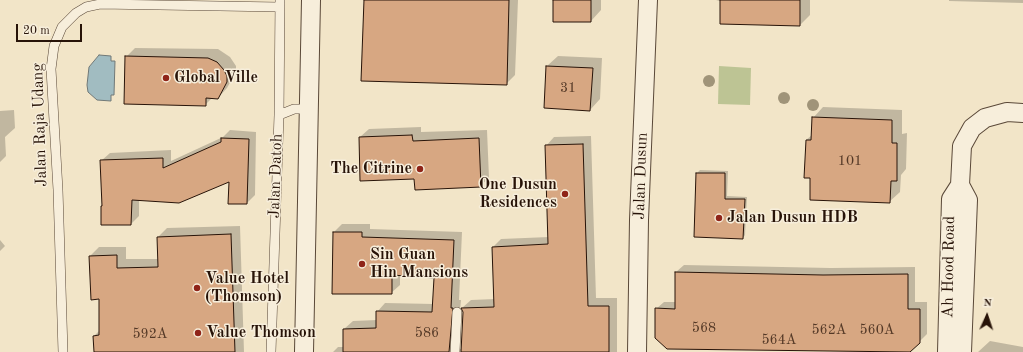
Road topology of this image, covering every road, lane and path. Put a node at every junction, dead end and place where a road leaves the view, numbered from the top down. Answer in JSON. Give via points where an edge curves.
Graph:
{"nodes":[{"id":1,"x":311,"y":0,"type":"edge"},
{"id":2,"x":648,"y":0,"type":"edge"},
{"id":3,"x":280,"y":3,"type":"edge"},
{"id":4,"x":309,"y":109,"type":"junction"},
{"id":5,"x":1023,"y":113,"type":"edge"},
{"id":6,"x":279,"y":115,"type":"junction"},
{"id":7,"x":960,"y":185,"type":"junction"},
{"id":8,"x":457,"y":312,"type":"dead end"},
{"id":9,"x":63,"y":352,"type":"edge"},
{"id":10,"x":271,"y":352,"type":"edge"},
{"id":11,"x":304,"y":352,"type":"edge"},
{"id":12,"x":455,"y":352,"type":"edge"},
{"id":13,"x":637,"y":352,"type":"edge"},
{"id":14,"x":947,"y":352,"type":"edge"},
{"id":15,"x":962,"y":352,"type":"edge"}],
"edges":[{"from":1,"to":4,"type":"street","name":"Jalan Datoh"},
{"from":2,"to":13,"type":"street","name":"Jalan Dusun","via":[[639,212]]},
{"from":3,"to":6,"type":"lane","name":"Jalan Datoh"},
{"from":3,"to":9,"type":"lane","name":"Jalan Raja Udang","via":[[100,4],[86,7],[76,13],[62,27],[54,46],[51,69]]},
{"from":4,"to":6,"type":"lane","via":[[294,109]]},
{"from":4,"to":11,"type":"street","name":"Jalan Datoh"},
{"from":5,"to":7,"type":"street","name":"Ah Hood Road","via":[[993,114],[972,128],[962,146]]},
{"from":6,"to":10,"type":"lane","name":"Jalan Datoh"},
{"from":7,"to":14,"type":"street","name":"Ah Hood Road","via":[[951,199]]},
{"from":7,"to":15,"type":"street","name":"Ah Hood Road","via":[[968,200]]},
{"from":8,"to":12,"type":"lane"}]}
